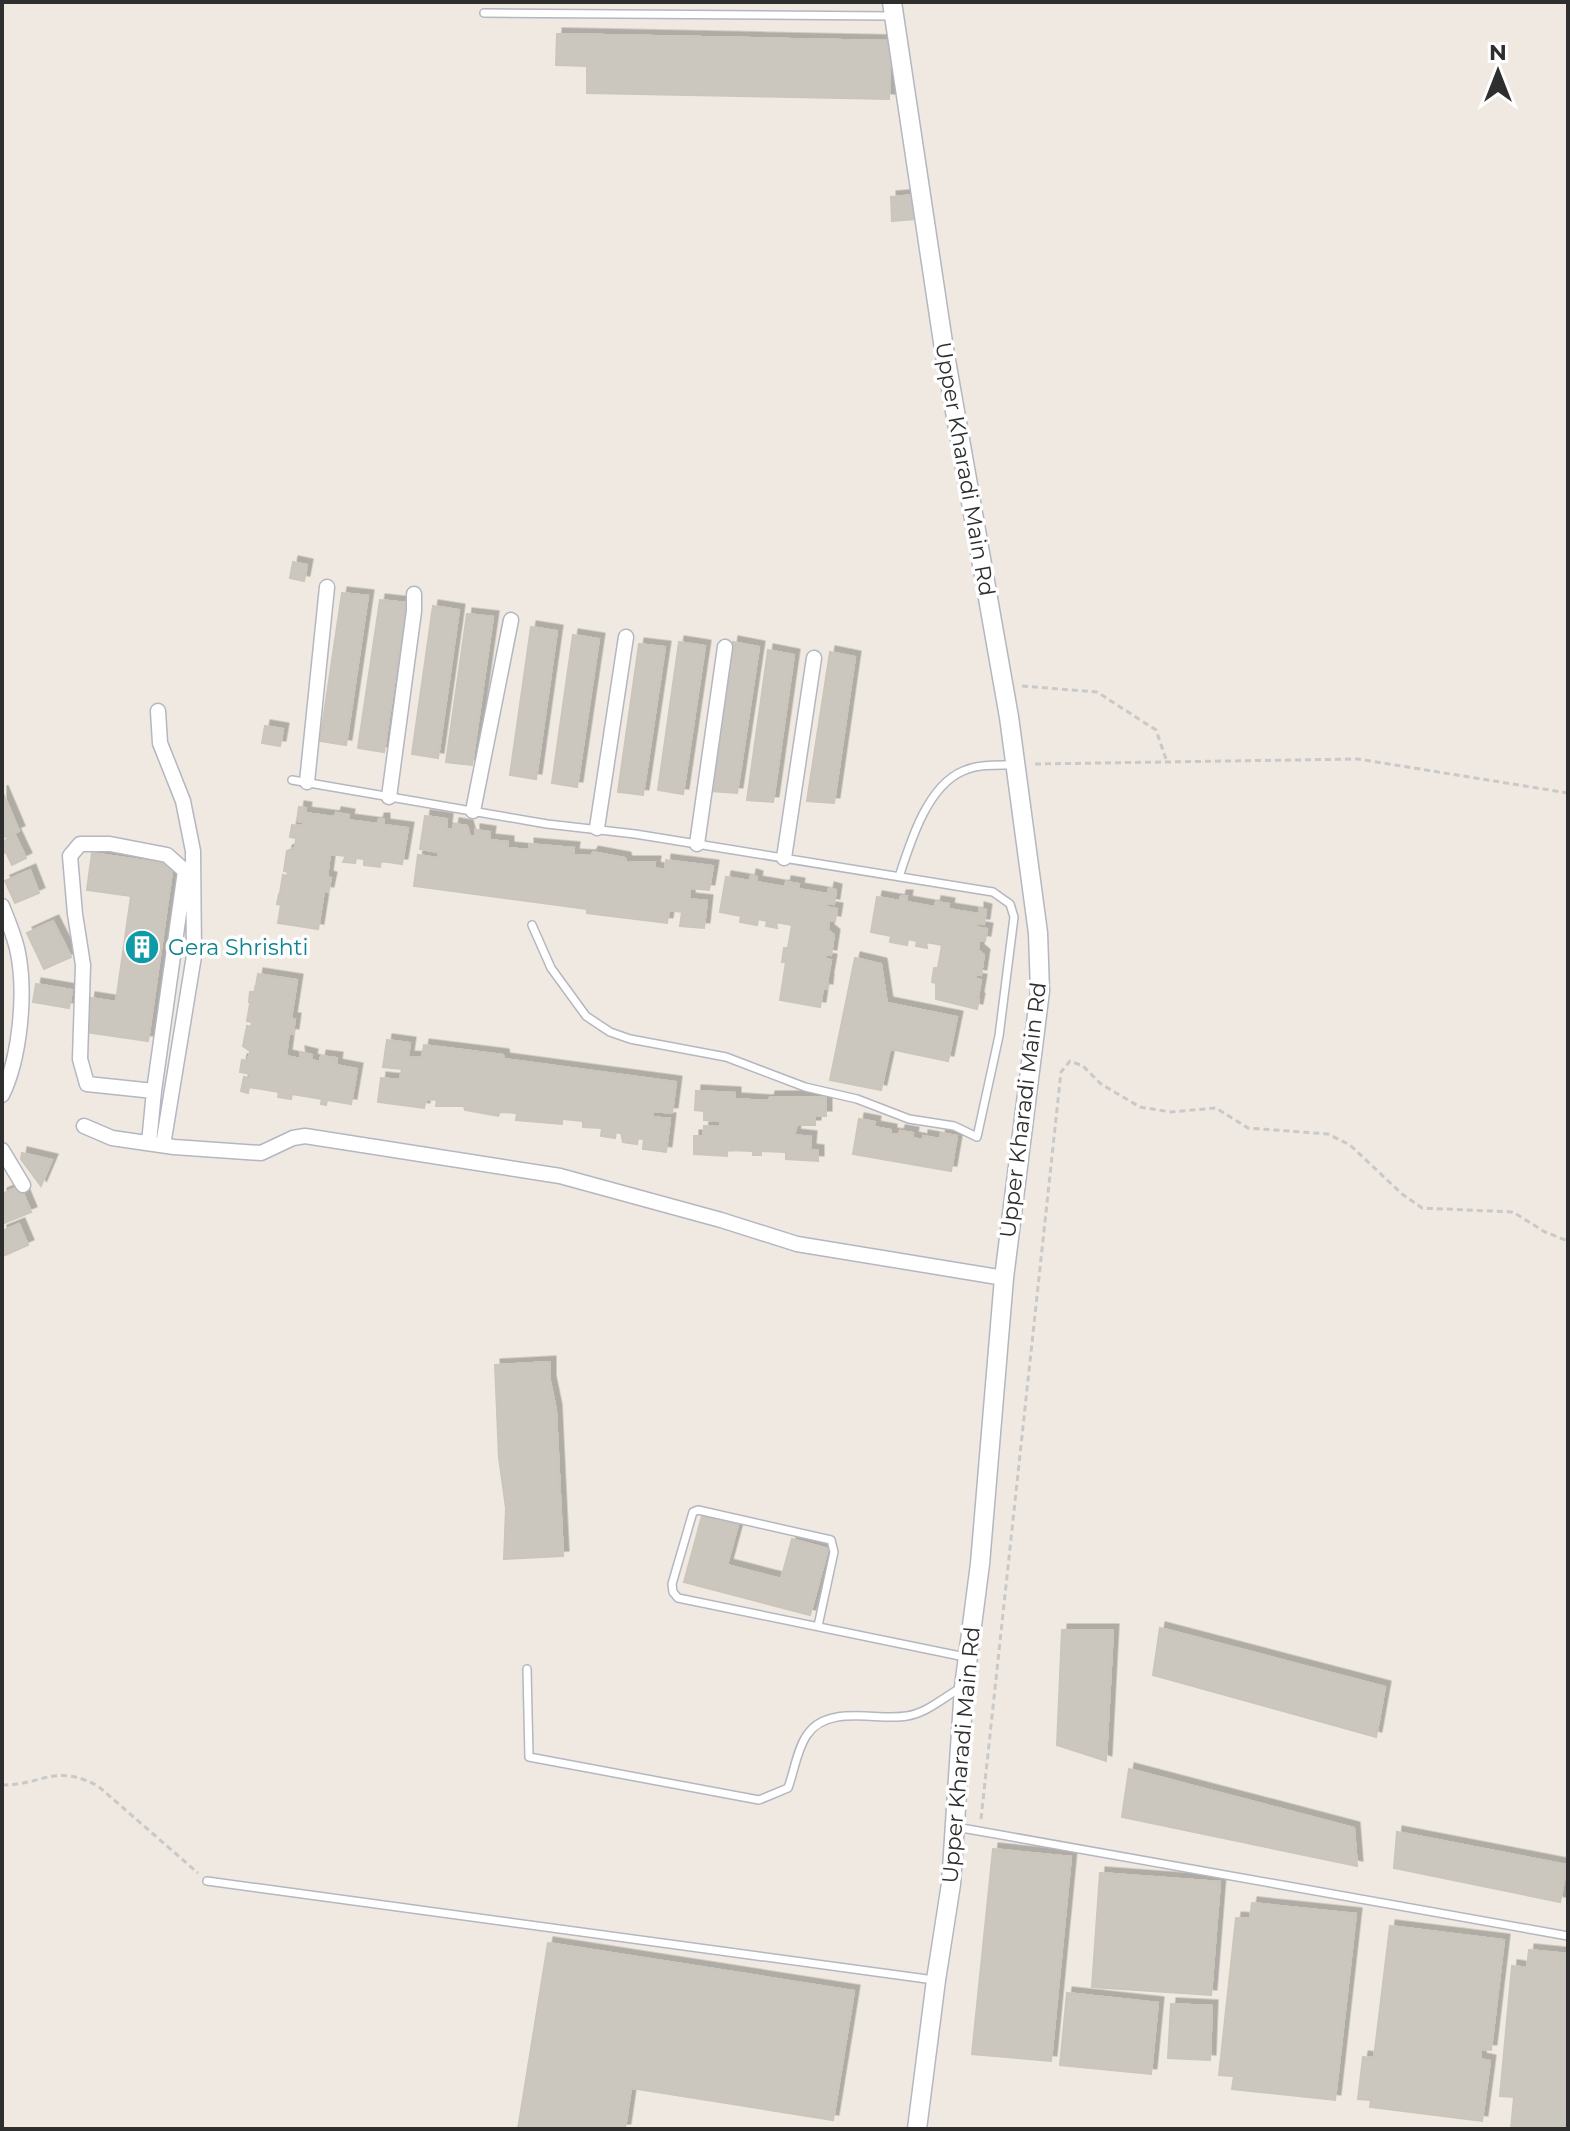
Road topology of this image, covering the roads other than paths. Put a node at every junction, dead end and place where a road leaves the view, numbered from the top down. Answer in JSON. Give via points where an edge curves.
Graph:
{"nodes":[{"id":1,"x":893,"y":9,"type":"edge"},
{"id":2,"x":484,"y":13,"type":"dead end"},
{"id":3,"x":327,"y":587,"type":"dead end"},
{"id":4,"x":414,"y":594,"type":"dead end"},
{"id":5,"x":511,"y":620,"type":"dead end"},
{"id":6,"x":626,"y":637,"type":"dead end"},
{"id":7,"x":725,"y":647,"type":"dead end"},
{"id":8,"x":814,"y":658,"type":"dead end"},
{"id":9,"x":158,"y":711,"type":"dead end"},
{"id":10,"x":1015,"y":765,"type":"junction"},
{"id":11,"x":300,"y":781,"type":"joint"},
{"id":12,"x":389,"y":797,"type":"junction"},
{"id":13,"x":473,"y":811,"type":"junction"},
{"id":14,"x":597,"y":828,"type":"junction"},
{"id":15,"x":697,"y":844,"type":"junction"},
{"id":16,"x":784,"y":858,"type":"junction"},
{"id":17,"x":899,"y":877,"type":"junction"},
{"id":18,"x":2,"y":906,"type":"edge"},
{"id":19,"x":532,"y":925,"type":"dead end"},
{"id":20,"x":154,"y":1091,"type":"junction"},
{"id":21,"x":2,"y":1095,"type":"edge"},
{"id":22,"x":84,"y":1126,"type":"dead end"},
{"id":23,"x":156,"y":1144,"type":"junction"},
{"id":24,"x":2,"y":1150,"type":"edge"},
{"id":25,"x":23,"y":1185,"type":"dead end"},
{"id":26,"x":1004,"y":1278,"type":"junction"},
{"id":27,"x":818,"y":1626,"type":"junction"},
{"id":28,"x":968,"y":1658,"type":"junction"},
{"id":29,"x":527,"y":1669,"type":"dead end"},
{"id":30,"x":964,"y":1687,"type":"junction"},
{"id":31,"x":956,"y":1827,"type":"junction"},
{"id":32,"x":207,"y":1881,"type":"road end"},
{"id":33,"x":1568,"y":1936,"type":"edge"},
{"id":34,"x":936,"y":1980,"type":"junction"},
{"id":35,"x":917,"y":2129,"type":"edge"}],
"edges":[{"from":1,"to":2,"type":"lane"},
{"from":1,"to":10,"type":"street","name":"Upper Kharadi Main Rd"},
{"from":3,"to":11,"type":"street"},
{"from":4,"to":12,"type":"street"},
{"from":5,"to":13,"type":"street"},
{"from":6,"to":14,"type":"street"},
{"from":7,"to":15,"type":"street"},
{"from":8,"to":16,"type":"street"},
{"from":9,"to":23,"type":"street","via":[[160,743],[183,801],[193,851],[194,956]]},
{"from":10,"to":17,"type":"lane","via":[[960,771],[942,788],[914,830]]},
{"from":10,"to":26,"type":"street","name":"Upper Kharadi Main Rd","via":[[1038,933],[1040,991]]},
{"from":11,"to":12,"type":"lane"},
{"from":12,"to":13,"type":"lane"},
{"from":13,"to":14,"type":"lane"},
{"from":14,"to":15,"type":"lane"},
{"from":15,"to":16,"type":"lane"},
{"from":16,"to":17,"type":"lane"},
{"from":17,"to":19,"type":"lane","via":[[993,892],[1010,904],[1014,917],[999,1036],[977,1137],[954,1126],[909,1119],[805,1087],[726,1057],[610,1032],[586,1016],[551,968]]},
{"from":18,"to":21,"type":"street","via":[[18,953],[21,999],[14,1061]]},
{"from":20,"to":20,"type":"street","via":[[87,1084],[80,1059],[83,965],[70,856],[80,844],[167,855],[185,871]]},
{"from":20,"to":23,"type":"street"},
{"from":22,"to":23,"type":"street","via":[[112,1138]]},
{"from":23,"to":26,"type":"street","via":[[261,1153],[305,1136],[400,1150],[560,1176],[797,1244]]},
{"from":24,"to":25,"type":"street"},
{"from":26,"to":28,"type":"street","name":"Upper Kharadi Main Rd"},
{"from":27,"to":27,"type":"lane","via":[[678,1598],[672,1584],[693,1512],[831,1540],[834,1552]]},
{"from":27,"to":28,"type":"lane"},
{"from":28,"to":30,"type":"street","name":"Upper Kharadi Main Rd"},
{"from":29,"to":30,"type":"lane","via":[[529,1757],[759,1800],[788,1788],[806,1736],[816,1725],[847,1716],[920,1713]]},
{"from":30,"to":31,"type":"street","name":"Upper Kharadi Main Rd"},
{"from":31,"to":33,"type":"lane"},
{"from":31,"to":34,"type":"street","name":"Upper Kharadi Main Rd"},
{"from":32,"to":34,"type":"lane"},
{"from":34,"to":35,"type":"street","name":"Upper Kharadi Main Rd"}]}
